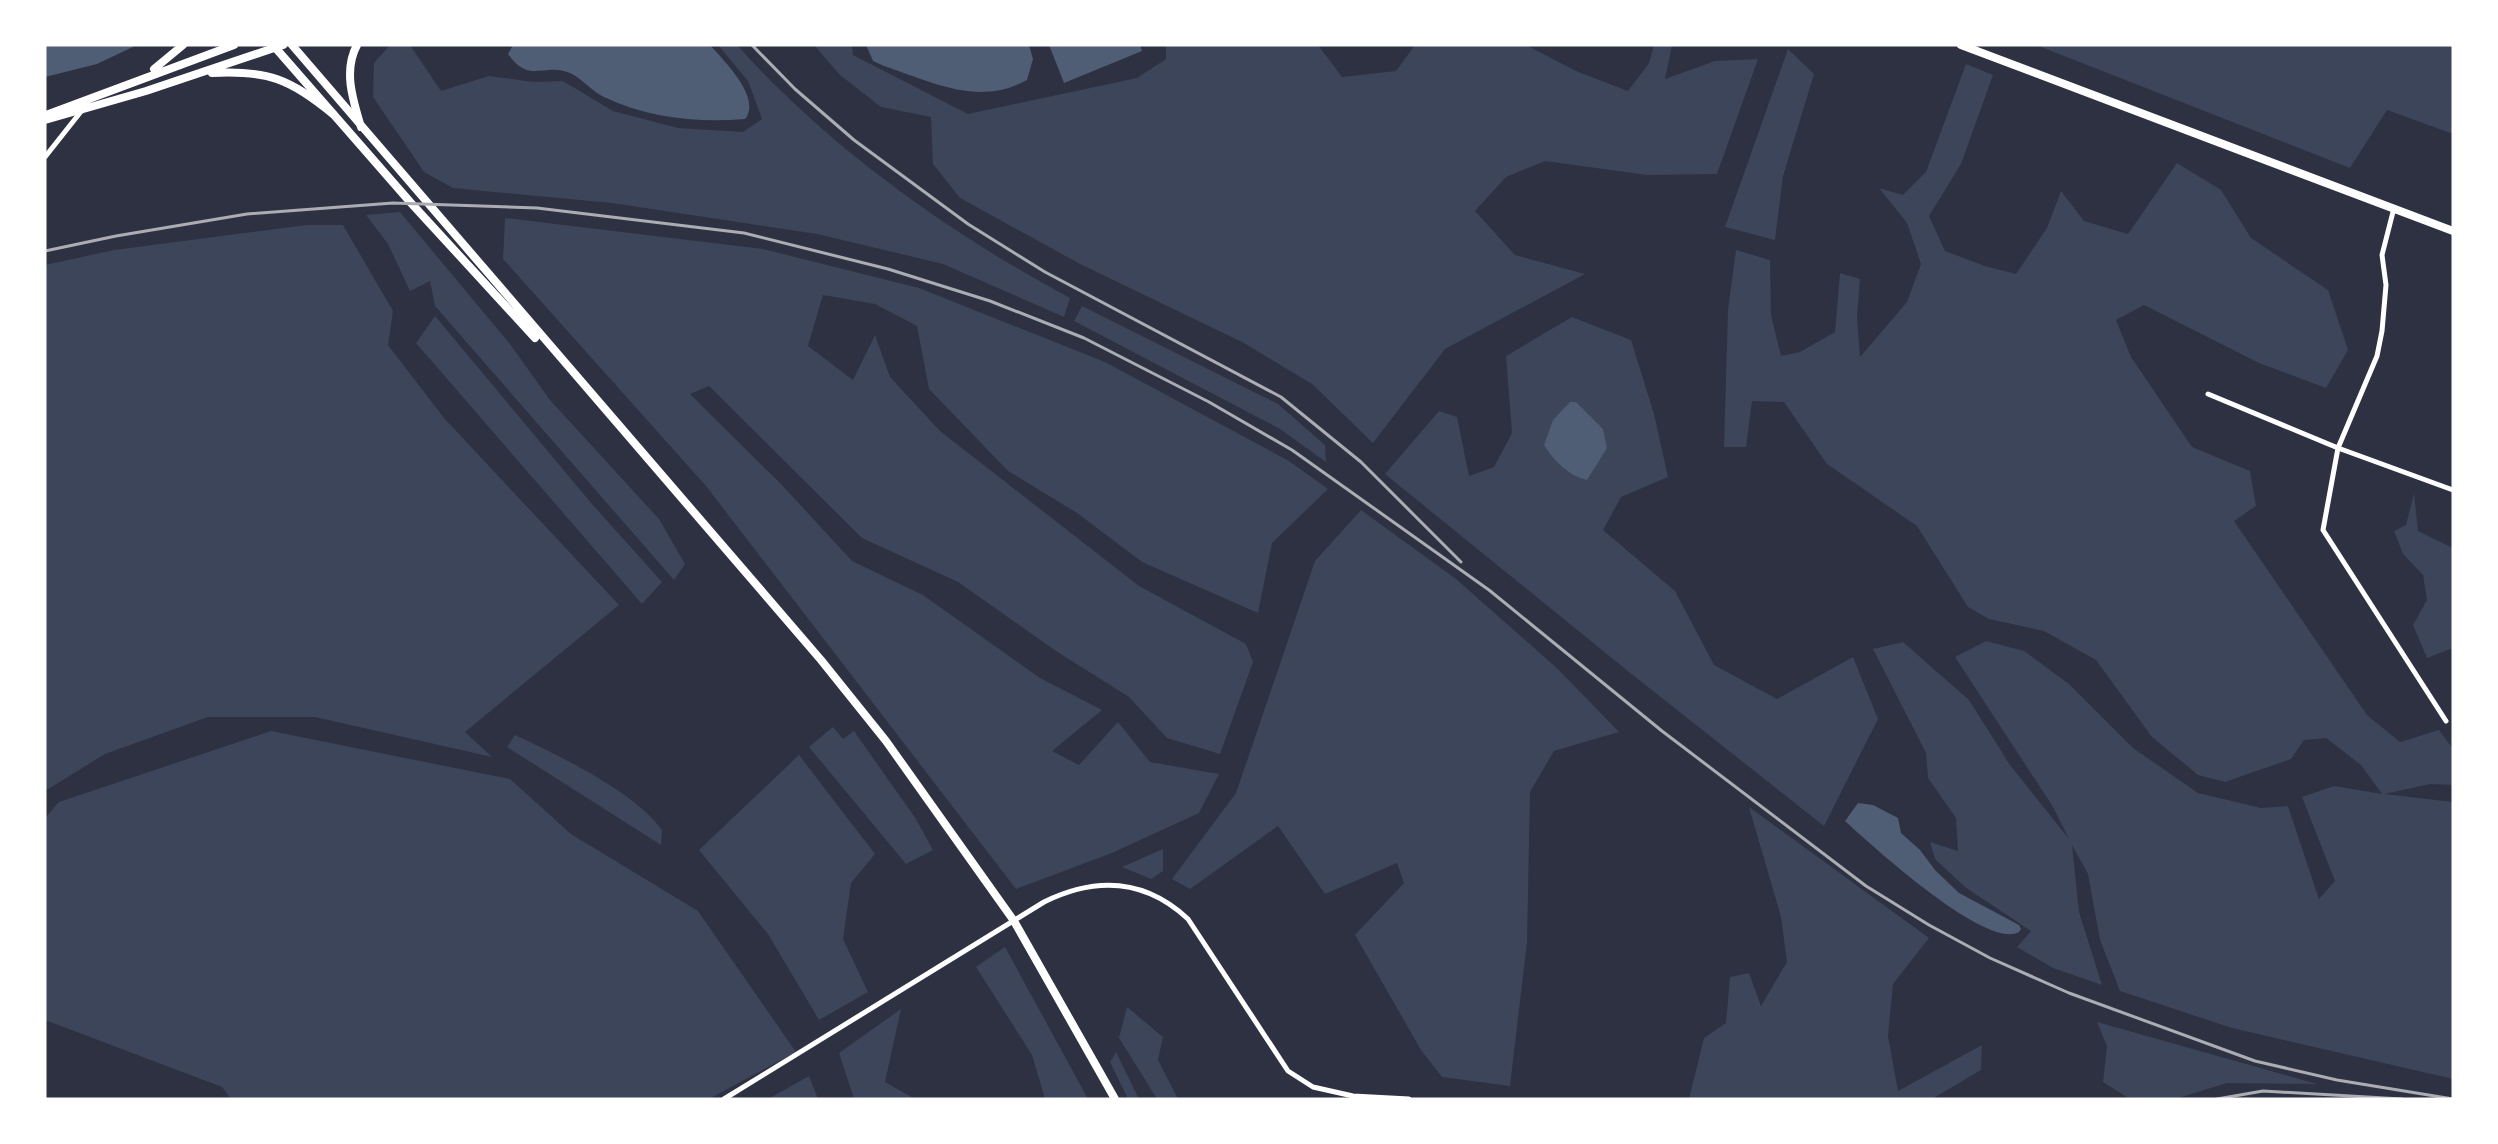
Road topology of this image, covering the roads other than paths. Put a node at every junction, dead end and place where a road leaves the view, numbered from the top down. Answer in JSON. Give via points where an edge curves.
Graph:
{"nodes":[{"id":1,"x":183,"y":45,"type":"edge"},
{"id":2,"x":234,"y":45,"type":"edge"},
{"id":3,"x":292,"y":45,"type":"edge"},
{"id":4,"x":357,"y":45,"type":"edge"},
{"id":5,"x":1961,"y":45,"type":"edge"},
{"id":6,"x":277,"y":46,"type":"edge"},
{"id":7,"x":199,"y":73,"type":"junction"},
{"id":8,"x":139,"y":78,"type":"junction"},
{"id":9,"x":83,"y":109,"type":"junction"},
{"id":10,"x":333,"y":114,"type":"junction"},
{"id":11,"x":45,"y":115,"type":"edge"},
{"id":12,"x":45,"y":120,"type":"edge"},
{"id":13,"x":361,"y":127,"type":"junction"},
{"id":14,"x":45,"y":157,"type":"edge"},
{"id":15,"x":2394,"y":208,"type":"junction"},
{"id":16,"x":2453,"y":231,"type":"edge"},
{"id":17,"x":2208,"y":394,"type":"dead end"},
{"id":18,"x":635,"y":447,"type":"junction"},
{"id":19,"x":2338,"y":448,"type":"junction"},
{"id":20,"x":2453,"y":490,"type":"edge"},
{"id":21,"x":2446,"y":721,"type":"dead end"},
{"id":22,"x":1014,"y":921,"type":"junction"},
{"id":23,"x":724,"y":1099,"type":"edge"},
{"id":24,"x":1115,"y":1099,"type":"edge"},
{"id":25,"x":1409,"y":1099,"type":"edge"}],
"edges":[{"from":1,"to":8,"type":"main road"},
{"from":2,"to":8,"type":"main road"},
{"from":3,"to":13,"type":"main road"},
{"from":4,"to":13,"type":"main road","via":[[350,85]]},
{"from":5,"to":15,"type":"main road"},
{"from":6,"to":7,"type":"main road"},
{"from":6,"to":10,"type":"main road"},
{"from":7,"to":9,"type":"main road"},
{"from":7,"to":10,"type":"main road","via":[[237,72],[287,82]]},
{"from":8,"to":11,"type":"main road"},
{"from":9,"to":12,"type":"main road"},
{"from":9,"to":14,"type":"street"},
{"from":10,"to":18,"type":"main road"},
{"from":13,"to":18,"type":"main road"},
{"from":15,"to":16,"type":"main road"},
{"from":15,"to":19,"type":"street","via":[[2382,255],[2386,285],[2377,356]]},
{"from":17,"to":19,"type":"street"},
{"from":18,"to":22,"type":"main road","via":[[872,723]]},
{"from":19,"to":20,"type":"street"},
{"from":19,"to":21,"type":"street","via":[[2323,530]]},
{"from":22,"to":23,"type":"street"},
{"from":22,"to":24,"type":"main road"},
{"from":22,"to":25,"type":"street","via":[[1065,892],[1091,885],[1117,884],[1149,895],[1188,919],[1288,1071],[1313,1087],[1353,1096]]}]}
